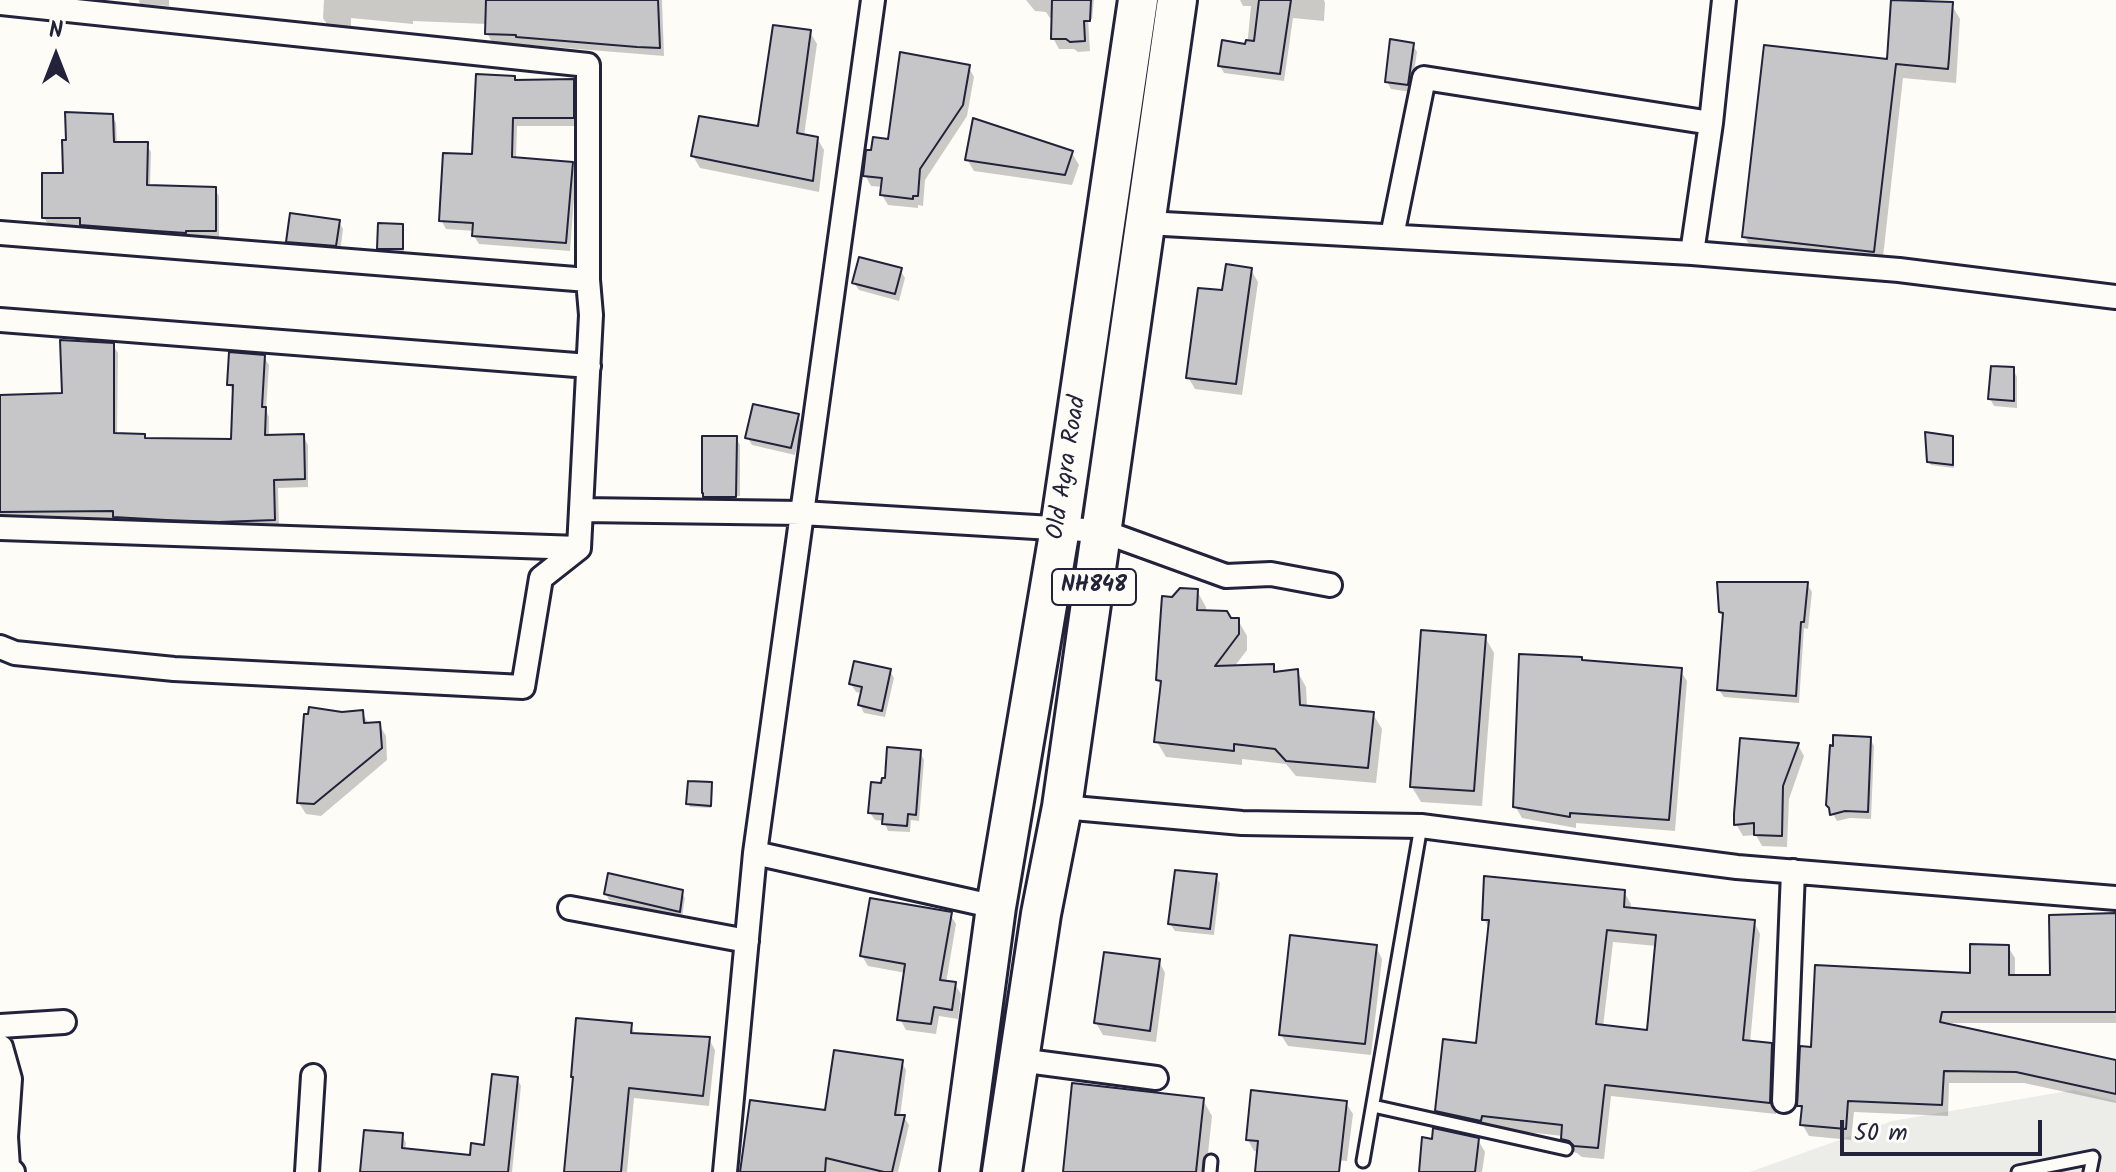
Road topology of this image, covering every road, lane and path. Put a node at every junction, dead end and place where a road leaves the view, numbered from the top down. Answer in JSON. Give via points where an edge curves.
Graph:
{"nodes":[{"id":1,"x":873,"y":0,"type":"edge"},
{"id":2,"x":1138,"y":0,"type":"edge"},
{"id":3,"x":1177,"y":0,"type":"edge"},
{"id":4,"x":1724,"y":0,"type":"edge"},
{"id":5,"x":0,"y":3,"type":"edge"},
{"id":6,"x":1711,"y":123,"type":"junction"},
{"id":7,"x":1146,"y":223,"type":"junction"},
{"id":8,"x":0,"y":233,"type":"edge"},
{"id":9,"x":1392,"y":236,"type":"junction"},
{"id":10,"x":1692,"y":253,"type":"junction"},
{"id":11,"x":588,"y":280,"type":"junction"},
{"id":12,"x":2116,"y":297,"type":"edge"},
{"id":13,"x":0,"y":320,"type":"edge"},
{"id":14,"x":589,"y":366,"type":"junction"},
{"id":15,"x":581,"y":510,"type":"junction"},
{"id":16,"x":802,"y":513,"type":"junction"},
{"id":17,"x":0,"y":528,"type":"edge"},
{"id":18,"x":1060,"y":528,"type":"junction"},
{"id":19,"x":1102,"y":531,"type":"junction"},
{"id":20,"x":579,"y":548,"type":"junction"},
{"id":21,"x":1330,"y":585,"type":"dead end"},
{"id":22,"x":0,"y":647,"type":"edge"},
{"id":23,"x":1014,"y":799,"type":"junction"},
{"id":24,"x":1062,"y":807,"type":"junction"},
{"id":25,"x":1421,"y":826,"type":"junction"},
{"id":26,"x":755,"y":853,"type":"junction"},
{"id":27,"x":1793,"y":871,"type":"junction"},
{"id":28,"x":2116,"y":898,"type":"edge"},
{"id":29,"x":996,"y":907,"type":"junction"},
{"id":30,"x":570,"y":908,"type":"dead end"},
{"id":31,"x":747,"y":941,"type":"junction"},
{"id":32,"x":64,"y":1022,"type":"dead end"},
{"id":33,"x":1,"y":1036,"type":"edge"},
{"id":34,"x":1019,"y":1060,"type":"junction"},
{"id":35,"x":313,"y":1076,"type":"dead end"},
{"id":36,"x":1156,"y":1078,"type":"dead end"},
{"id":37,"x":1784,"y":1101,"type":"dead end"},
{"id":38,"x":1373,"y":1106,"type":"junction"},
{"id":39,"x":1566,"y":1149,"type":"dead end"},
{"id":40,"x":1363,"y":1161,"type":"dead end"},
{"id":41,"x":13,"y":1172,"type":"edge"},
{"id":42,"x":307,"y":1172,"type":"edge"},
{"id":43,"x":725,"y":1172,"type":"edge"},
{"id":44,"x":960,"y":1172,"type":"edge"},
{"id":45,"x":1002,"y":1172,"type":"edge"},
{"id":46,"x":2018,"y":1172,"type":"edge"},
{"id":47,"x":2090,"y":1172,"type":"edge"}],
"edges":[{"from":1,"to":16,"type":"street"},
{"from":2,"to":18,"type":"highway","name":"Old Agra Road","number":"NH848"},
{"from":3,"to":7,"type":"highway","number":"NH848"},
{"from":4,"to":6,"type":"street"},
{"from":5,"to":11,"type":"street","via":[[588,65]]},
{"from":6,"to":9,"type":"street","via":[[1424,78]]},
{"from":6,"to":10,"type":"street"},
{"from":7,"to":9,"type":"street"},
{"from":7,"to":19,"type":"highway","number":"NH848"},
{"from":8,"to":11,"type":"street"},
{"from":9,"to":10,"type":"street"},
{"from":10,"to":12,"type":"street","via":[[1899,270]]},
{"from":11,"to":14,"type":"street"},
{"from":13,"to":14,"type":"street"},
{"from":14,"to":15,"type":"street"},
{"from":15,"to":16,"type":"street"},
{"from":15,"to":20,"type":"street"},
{"from":16,"to":18,"type":"street"},
{"from":16,"to":26,"type":"street"},
{"from":17,"to":20,"type":"street"},
{"from":18,"to":19,"type":"street"},
{"from":18,"to":23,"type":"highway","name":"Old Agra Road","number":"NH848"},
{"from":19,"to":21,"type":"street","via":[[1226,576],[1271,574]]},
{"from":19,"to":24,"type":"highway","number":"NH848"},
{"from":20,"to":22,"type":"street","via":[[541,578],[523,687],[174,669],[15,653]]},
{"from":23,"to":24,"type":"highway"},
{"from":23,"to":29,"type":"highway","name":"Old Agra Road","number":"NH848"},
{"from":24,"to":25,"type":"street","via":[[1242,823]]},
{"from":24,"to":34,"type":"highway","number":"NH848"},
{"from":25,"to":27,"type":"street"},
{"from":25,"to":38,"type":"lane"},
{"from":26,"to":29,"type":"street"},
{"from":26,"to":31,"type":"street"},
{"from":27,"to":28,"type":"street"},
{"from":27,"to":37,"type":"street"},
{"from":29,"to":44,"type":"highway","name":"Old Agra Road","number":"NH848"},
{"from":30,"to":31,"type":"street"},
{"from":31,"to":43,"type":"street"},
{"from":32,"to":33,"type":"street"},
{"from":33,"to":41,"type":"street","via":[[10,1079],[6,1137]]},
{"from":34,"to":36,"type":"street"},
{"from":34,"to":45,"type":"highway","number":"NH848"},
{"from":35,"to":42,"type":"street"},
{"from":38,"to":39,"type":"lane"},
{"from":38,"to":40,"type":"lane"},
{"from":46,"to":47,"type":"lane","via":[[2093,1157]]}]}
